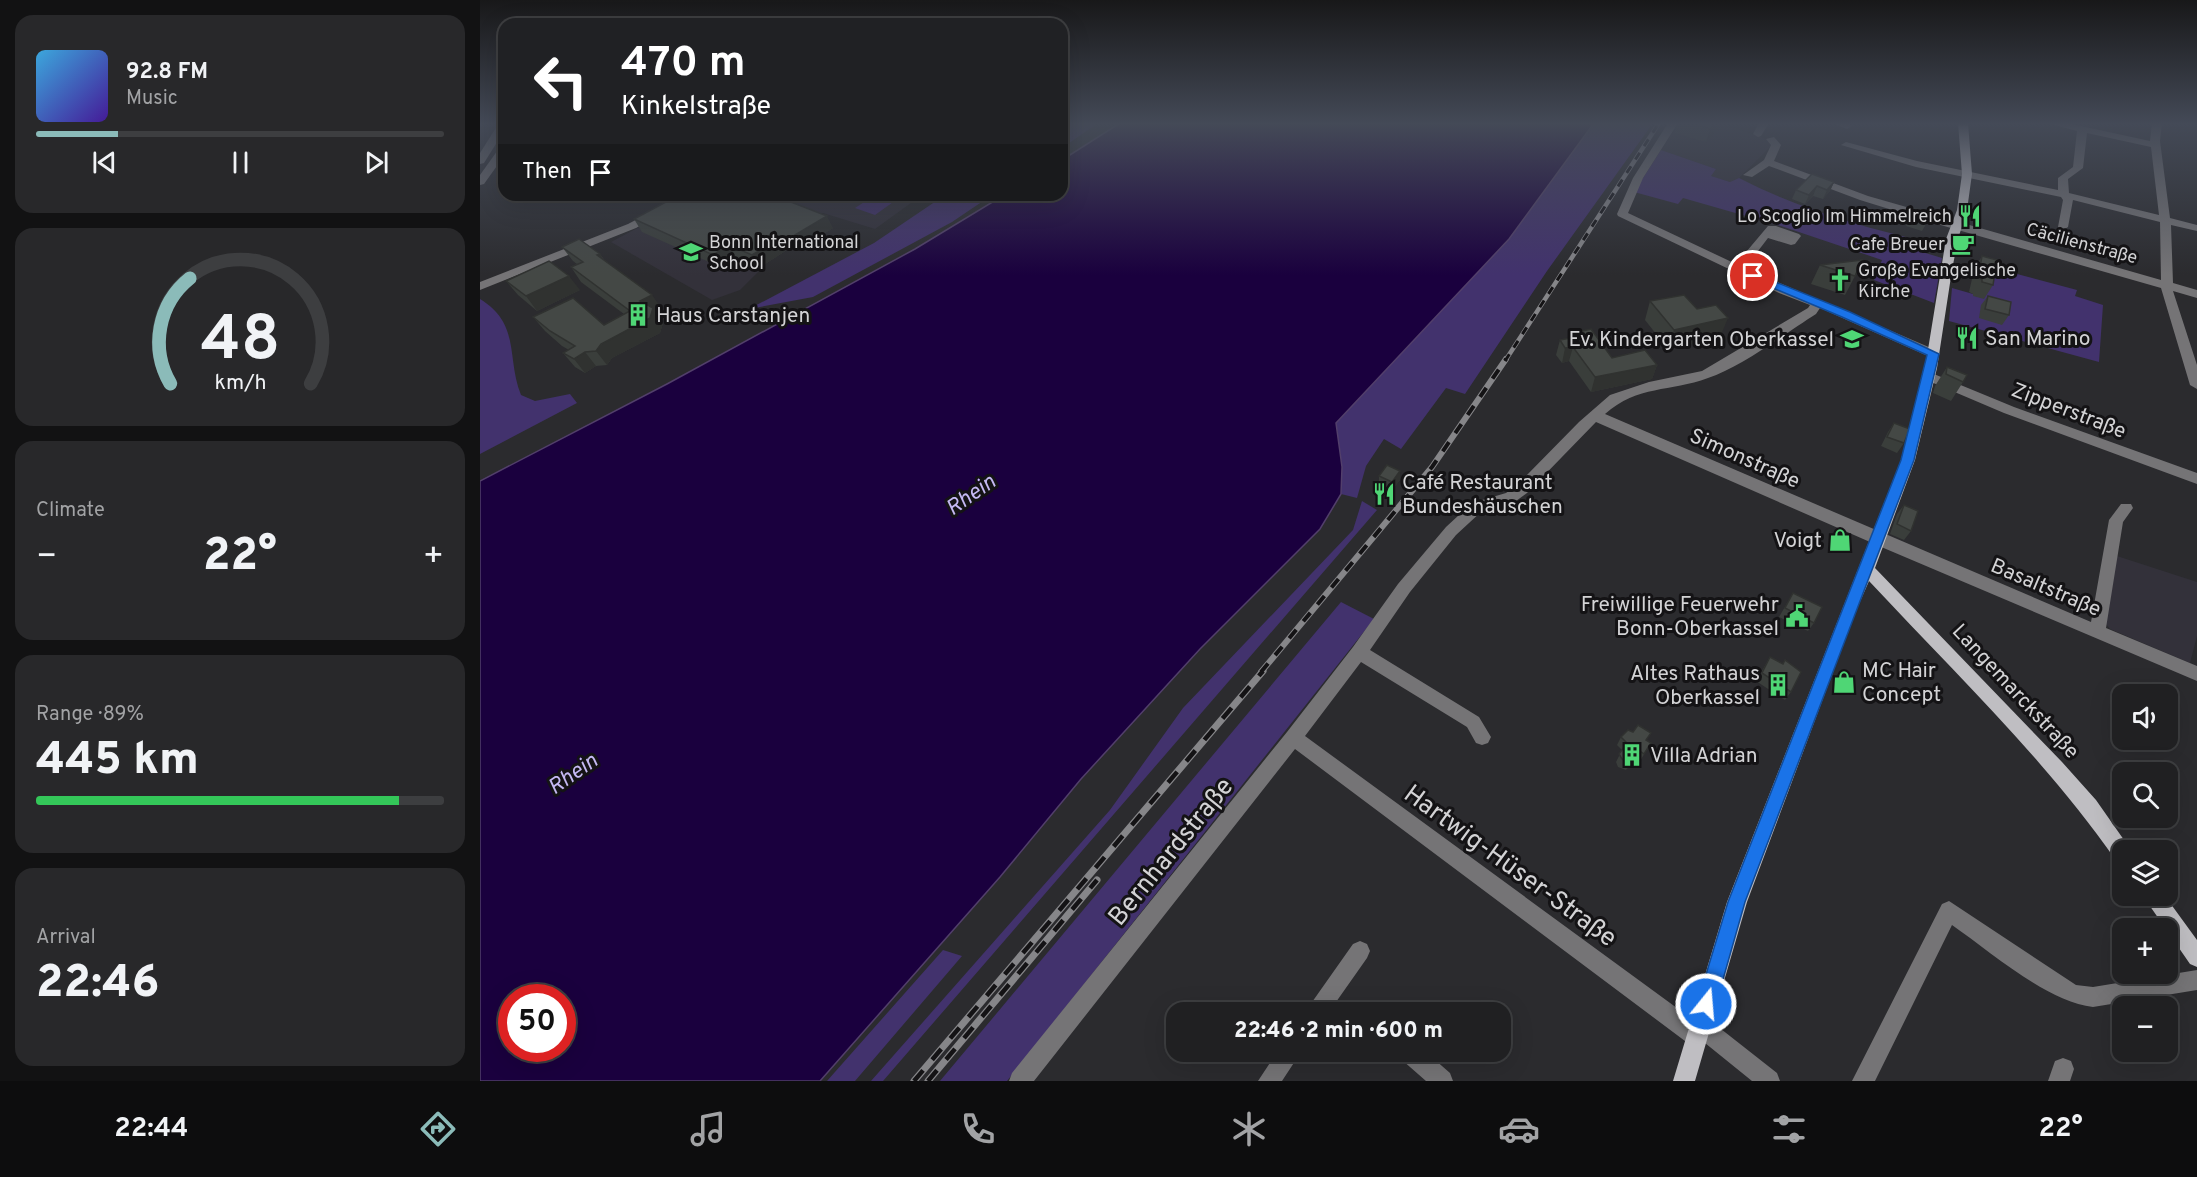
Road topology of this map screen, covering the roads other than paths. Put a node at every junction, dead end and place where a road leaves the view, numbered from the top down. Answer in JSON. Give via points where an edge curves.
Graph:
{"nodes":[{"id":1,"x":1640,"y":173,"type":"edge"},
{"id":2,"x":1799,"y":173,"type":"edge"},
{"id":3,"x":2070,"y":173,"type":"edge"},
{"id":4,"x":2159,"y":173,"type":"edge"},
{"id":5,"x":1967,"y":174,"type":"joint"},
{"id":6,"x":2065,"y":195,"type":"junction"},
{"id":7,"x":680,"y":201,"type":"edge"},
{"id":8,"x":2165,"y":220,"type":"junction"},
{"id":9,"x":1957,"y":227,"type":"junction"},
{"id":10,"x":2063,"y":227,"type":"dead end"},
{"id":11,"x":2197,"y":228,"type":"edge"},
{"id":12,"x":1766,"y":234,"type":"dead end"},
{"id":13,"x":1738,"y":269,"type":"junction"},
{"id":14,"x":2168,"y":285,"type":"junction"},
{"id":15,"x":480,"y":286,"type":"edge"},
{"id":16,"x":2197,"y":294,"type":"edge"},
{"id":17,"x":1818,"y":302,"type":"junction"},
{"id":18,"x":1934,"y":354,"type":"junction"},
{"id":19,"x":1929,"y":376,"type":"junction"},
{"id":20,"x":2197,"y":385,"type":"edge"},
{"id":21,"x":1594,"y":417,"type":"junction"},
{"id":22,"x":2197,"y":479,"type":"edge"},
{"id":23,"x":2126,"y":508,"type":"dead end"},
{"id":24,"x":1878,"y":540,"type":"junction"},
{"id":25,"x":1867,"y":569,"type":"junction"},
{"id":26,"x":2097,"y":631,"type":"junction"},
{"id":27,"x":1359,"y":652,"type":"junction"},
{"id":28,"x":2197,"y":674,"type":"edge"},
{"id":29,"x":1482,"y":737,"type":"dead end"},
{"id":30,"x":1293,"y":738,"type":"junction"},
{"id":31,"x":2113,"y":840,"type":"edge"},
{"id":32,"x":2160,"y":906,"type":"edge"},
{"id":33,"x":1360,"y":951,"type":"dead end"},
{"id":34,"x":2197,"y":957,"type":"edge"},
{"id":35,"x":2197,"y":980,"type":"edge"},
{"id":36,"x":1324,"y":1002,"type":"edge"},
{"id":37,"x":1699,"y":1030,"type":"junction"},
{"id":38,"x":1283,"y":1062,"type":"edge"},
{"id":39,"x":1421,"y":1062,"type":"edge"},
{"id":40,"x":1020,"y":1081,"type":"edge"},
{"id":41,"x":1269,"y":1081,"type":"edge"},
{"id":42,"x":1442,"y":1081,"type":"edge"},
{"id":43,"x":1684,"y":1081,"type":"edge"},
{"id":44,"x":1769,"y":1081,"type":"edge"},
{"id":45,"x":1863,"y":1081,"type":"edge"}],
"edges":[{"from":1,"to":13,"type":"street","via":[[1622,214]]},
{"from":2,"to":9,"type":"street","name":"Cäcilienstraße"},
{"from":3,"to":6,"type":"street","via":[[2063,178]]},
{"from":4,"to":8,"type":"street"},
{"from":5,"to":6,"type":"street"},
{"from":5,"to":9,"type":"main road"},
{"from":6,"to":8,"type":"street"},
{"from":6,"to":10,"type":"street","via":[[2068,200]]},
{"from":7,"to":15,"type":"street","via":[[632,226]]},
{"from":8,"to":11,"type":"street"},
{"from":8,"to":14,"type":"street"},
{"from":9,"to":14,"type":"street","name":"Cäcilienstraße"},
{"from":9,"to":18,"type":"main road","via":[[1946,270]]},
{"from":12,"to":13,"type":"street"},
{"from":13,"to":17,"type":"street"},
{"from":14,"to":16,"type":"street","name":"Cäcilienstraße"},
{"from":14,"to":20,"type":"street","via":[[2174,317]]},
{"from":17,"to":18,"type":"street"},
{"from":17,"to":21,"type":"street","name":"Bernhardstraße","via":[[1812,311],[1727,364],[1705,375],[1626,392]]},
{"from":18,"to":19,"type":"main road"},
{"from":19,"to":22,"type":"street","name":"Zipperstraße","via":[[2009,410]]},
{"from":19,"to":24,"type":"main road","via":[[1908,460]]},
{"from":21,"to":24,"type":"street","name":"Simonstraße"},
{"from":21,"to":27,"type":"street","name":"Bernhardstraße","via":[[1522,489],[1477,507],[1461,519],[1404,588]]},
{"from":23,"to":26,"type":"street","via":[[2116,520]]},
{"from":24,"to":25,"type":"main road"},
{"from":24,"to":26,"type":"street","name":"Basaltstraße"},
{"from":25,"to":31,"type":"main road","name":"Langemarckstraße","via":[[2056,768]]},
{"from":25,"to":37,"type":"main road","via":[[1737,902]]},
{"from":26,"to":28,"type":"street","name":"Basaltstraße"},
{"from":27,"to":29,"type":"street","via":[[1473,722]]},
{"from":27,"to":30,"type":"street","name":"Bernhardstraße"},
{"from":30,"to":37,"type":"street","name":"Hartwig-Hüser-Straße"},
{"from":30,"to":40,"type":"street","name":"Bernhardstraße"},
{"from":32,"to":34,"type":"main road"},
{"from":33,"to":36,"type":"street"},
{"from":35,"to":45,"type":"street","via":[[2093,997],[2076,995],[2061,989],[1949,911]]},
{"from":37,"to":43,"type":"main road"},
{"from":37,"to":44,"type":"street","name":"Hartwig-Hüser-Straße"},
{"from":38,"to":41,"type":"street"},
{"from":39,"to":42,"type":"street"}]}
